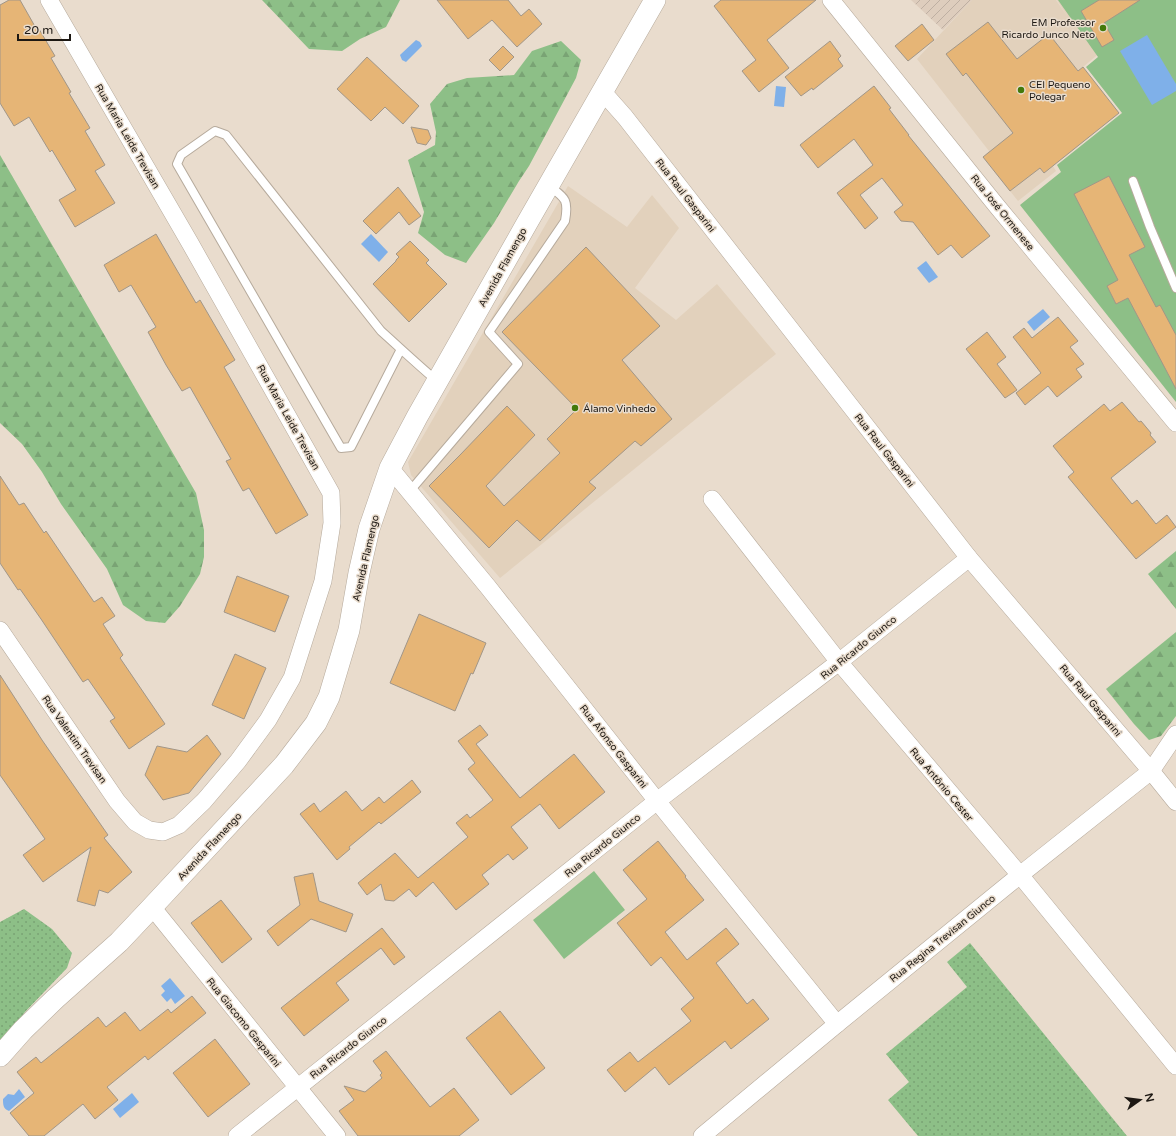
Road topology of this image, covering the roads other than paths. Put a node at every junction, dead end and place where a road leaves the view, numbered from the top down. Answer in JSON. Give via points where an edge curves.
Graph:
{"nodes":[{"id":1,"x":49,"y":0,"type":"edge"},
{"id":2,"x":655,"y":0,"type":"edge"},
{"id":3,"x":831,"y":0,"type":"edge"},
{"id":4,"x":602,"y":91,"type":"junction"},
{"id":5,"x":1133,"y":181,"type":"dead end"},
{"id":6,"x":548,"y":185,"type":"junction"},
{"id":7,"x":1176,"y":288,"type":"edge"},
{"id":8,"x":401,"y":349,"type":"junction"},
{"id":9,"x":438,"y":382,"type":"junction"},
{"id":10,"x":1176,"y":423,"type":"edge"},
{"id":11,"x":390,"y":468,"type":"junction"},
{"id":12,"x":410,"y":491,"type":"junction"},
{"id":13,"x":712,"y":499,"type":"dead end"},
{"id":14,"x":969,"y":558,"type":"junction"},
{"id":15,"x":0,"y":630,"type":"edge"},
{"id":16,"x":839,"y":662,"type":"junction"},
{"id":17,"x":1176,"y":734,"type":"edge"},
{"id":18,"x":1151,"y":771,"type":"junction"},
{"id":19,"x":657,"y":801,"type":"junction"},
{"id":20,"x":1176,"y":802,"type":"edge"},
{"id":21,"x":163,"y":832,"type":"joint"},
{"id":22,"x":1020,"y":874,"type":"junction"},
{"id":23,"x":152,"y":907,"type":"junction"},
{"id":24,"x":837,"y":1024,"type":"junction"},
{"id":25,"x":0,"y":1056,"type":"edge"},
{"id":26,"x":1176,"y":1066,"type":"edge"},
{"id":27,"x":297,"y":1088,"type":"junction"},
{"id":28,"x":237,"y":1136,"type":"edge"},
{"id":29,"x":337,"y":1136,"type":"edge"},
{"id":30,"x":702,"y":1136,"type":"edge"}],
"edges":[{"from":1,"to":21,"type":"street","name":"Rua Maria Leide Trevisan","via":[[331,493],[332,523],[323,581],[292,678],[268,720],[238,761],[204,801],[179,824]]},
{"from":2,"to":4,"type":"street","name":"Avenida Flamengo"},
{"from":3,"to":10,"type":"street","name":"Rua José Ormenese"},
{"from":4,"to":6,"type":"street","name":"Avenida Flamengo"},
{"from":4,"to":14,"type":"street","name":"Rua Raul Gasparini","via":[[630,123]]},
{"from":5,"to":7,"type":"lane"},
{"from":6,"to":9,"type":"street","name":"Avenida Flamengo"},
{"from":6,"to":12,"type":"lane","via":[[564,197],[567,207],[565,221],[489,332],[518,364]]},
{"from":8,"to":8,"type":"lane","via":[[381,331],[226,135],[215,131],[181,155],[177,164],[341,448],[351,447]]},
{"from":8,"to":9,"type":"lane"},
{"from":9,"to":11,"type":"street","name":"Avenida Flamengo"},
{"from":11,"to":12,"type":"street","name":"Rua Afonso Gasparini"},
{"from":11,"to":23,"type":"street","name":"Avenida Flamengo","via":[[369,529],[349,630],[328,698],[316,723],[284,765]]},
{"from":12,"to":19,"type":"street","name":"Rua Afonso Gasparini"},
{"from":13,"to":16,"type":"street","name":"Rua Antônio Cester"},
{"from":14,"to":16,"type":"street","name":"Rua Ricardo Giunco"},
{"from":14,"to":18,"type":"street","name":"Rua Raul Gasparini"},
{"from":15,"to":21,"type":"street","name":"Rua Valentim Trevisan","via":[[122,806],[135,822],[149,830]]},
{"from":16,"to":19,"type":"street","name":"Rua Ricardo Giunco"},
{"from":16,"to":22,"type":"street","name":"Rua Antônio Cester"},
{"from":17,"to":18,"type":"street","name":"Rua Regina Trevisan Giunco"},
{"from":18,"to":20,"type":"street","name":"Rua Raul Gasparini"},
{"from":18,"to":22,"type":"street","name":"Rua Regina Trevisan Giunco"},
{"from":19,"to":24,"type":"street","name":"Rua Afonso Gasparini"},
{"from":19,"to":27,"type":"street","name":"Rua Ricardo Giunco"},
{"from":22,"to":24,"type":"street","name":"Rua Regina Trevisan Giunco"},
{"from":22,"to":26,"type":"street","name":"Rua Antônio Cester"},
{"from":23,"to":25,"type":"street","name":"Avenida Flamengo","via":[[23,1030]]},
{"from":23,"to":27,"type":"street","name":"Rua Giacomo Gasparini"},
{"from":24,"to":30,"type":"street","name":"Rua Regina Trevisan Giunco"},
{"from":27,"to":28,"type":"street","name":"Rua Ricardo Giunco"},
{"from":27,"to":29,"type":"street","name":"Rua Giacomo Gasparini"}]}
